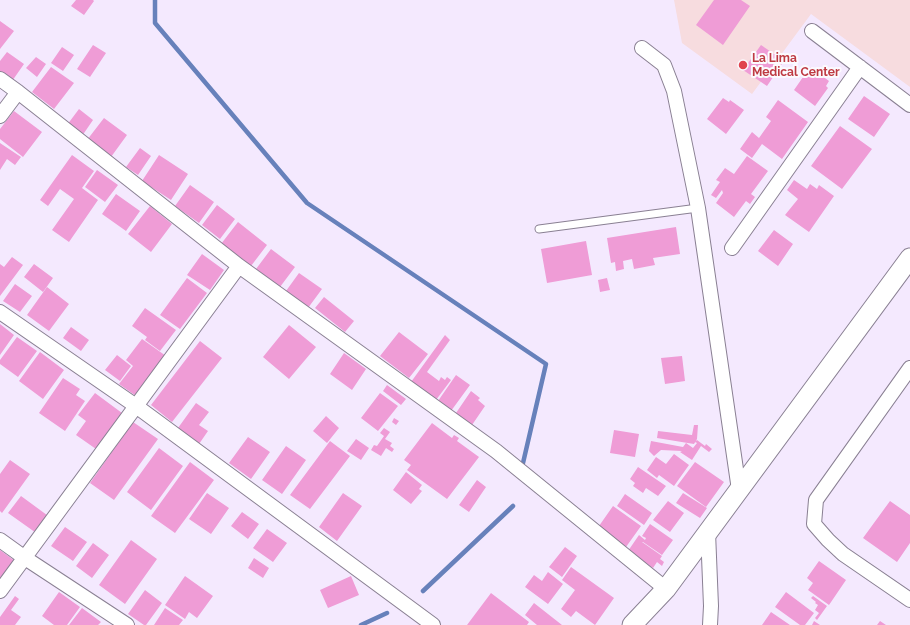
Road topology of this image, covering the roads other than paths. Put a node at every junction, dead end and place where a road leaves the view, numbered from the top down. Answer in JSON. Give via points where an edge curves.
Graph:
{"nodes":[{"id":1,"x":812,"y":31,"type":"dead end"},
{"id":2,"x":642,"y":48,"type":"dead end"},
{"id":3,"x":860,"y":67,"type":"junction"},
{"id":4,"x":0,"y":80,"type":"edge"},
{"id":5,"x":18,"y":92,"type":"junction"},
{"id":6,"x":910,"y":105,"type":"edge"},
{"id":7,"x":0,"y":116,"type":"edge"},
{"id":8,"x":698,"y":208,"type":"junction"},
{"id":9,"x":538,"y":229,"type":"dead end"},
{"id":10,"x":732,"y":248,"type":"dead end"},
{"id":11,"x":910,"y":258,"type":"edge"},
{"id":12,"x":239,"y":266,"type":"junction"},
{"id":13,"x":0,"y":312,"type":"edge"},
{"id":14,"x":908,"y":374,"type":"edge"},
{"id":15,"x":136,"y":406,"type":"junction"},
{"id":16,"x":739,"y":490,"type":"junction"},
{"id":17,"x":708,"y":532,"type":"junction"},
{"id":18,"x":0,"y":540,"type":"edge"},
{"id":19,"x":25,"y":558,"type":"junction"},
{"id":20,"x":666,"y":589,"type":"junction"},
{"id":21,"x":0,"y":591,"type":"edge"},
{"id":22,"x":910,"y":600,"type":"edge"},
{"id":23,"x":127,"y":625,"type":"edge"},
{"id":24,"x":433,"y":625,"type":"edge"},
{"id":25,"x":632,"y":625,"type":"edge"},
{"id":26,"x":710,"y":625,"type":"edge"}],
"edges":[{"from":1,"to":3,"type":"street"},
{"from":2,"to":8,"type":"street","via":[[664,65],[674,91]]},
{"from":3,"to":6,"type":"street"},
{"from":3,"to":10,"type":"street"},
{"from":4,"to":5,"type":"street"},
{"from":5,"to":7,"type":"street"},
{"from":5,"to":12,"type":"street"},
{"from":8,"to":9,"type":"lane"},
{"from":8,"to":16,"type":"street"},
{"from":11,"to":16,"type":"street"},
{"from":12,"to":15,"type":"street"},
{"from":12,"to":20,"type":"street","via":[[496,451]]},
{"from":13,"to":15,"type":"street"},
{"from":14,"to":22,"type":"street","via":[[816,500],[814,524],[843,554]]},
{"from":15,"to":19,"type":"street"},
{"from":15,"to":24,"type":"street"},
{"from":16,"to":17,"type":"street"},
{"from":17,"to":20,"type":"street"},
{"from":17,"to":26,"type":"street"},
{"from":18,"to":19,"type":"street"},
{"from":19,"to":21,"type":"street"},
{"from":19,"to":23,"type":"street"},
{"from":20,"to":25,"type":"street"}]}
